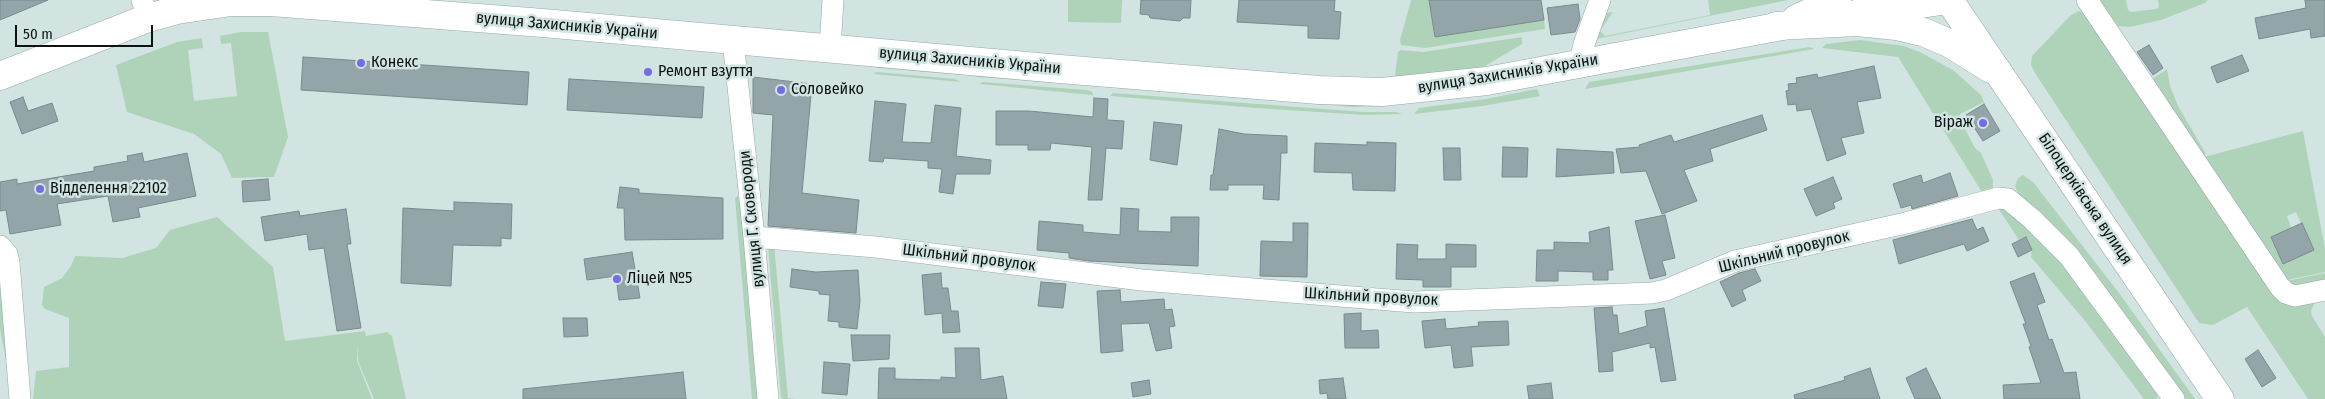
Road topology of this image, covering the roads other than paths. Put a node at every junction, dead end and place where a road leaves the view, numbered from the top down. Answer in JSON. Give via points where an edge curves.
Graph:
{"nodes":[{"id":1,"x":833,"y":0,"type":"edge"},
{"id":2,"x":1600,"y":0,"type":"edge"},
{"id":3,"x":1837,"y":0,"type":"edge"},
{"id":4,"x":1948,"y":0,"type":"edge"},
{"id":5,"x":2088,"y":0,"type":"edge"},
{"id":6,"x":145,"y":9,"type":"edge"},
{"id":7,"x":1776,"y":26,"type":"junction"},
{"id":8,"x":733,"y":40,"type":"junction"},
{"id":9,"x":830,"y":49,"type":"junction"},
{"id":10,"x":1580,"y":63,"type":"junction"},
{"id":11,"x":0,"y":76,"type":"edge"},
{"id":12,"x":2002,"y":77,"type":"junction"},
{"id":13,"x":754,"y":237,"type":"junction"},
{"id":14,"x":0,"y":246,"type":"edge"},
{"id":15,"x":2325,"y":290,"type":"edge"},
{"id":16,"x":20,"y":399,"type":"edge"},
{"id":17,"x":768,"y":399,"type":"edge"},
{"id":18,"x":2174,"y":399,"type":"edge"},
{"id":19,"x":2220,"y":399,"type":"edge"}],
"edges":[{"from":1,"to":9,"type":"street"},
{"from":2,"to":10,"type":"street"},
{"from":3,"to":7,"type":"street"},
{"from":4,"to":7,"type":"street","name":"вулиця Захисників України"},
{"from":4,"to":12,"type":"street","name":"Білоцерківська вулиця"},
{"from":5,"to":15,"type":"street","via":[[2280,287],[2295,296]]},
{"from":6,"to":8,"type":"street","name":"вулиця Захисників України","via":[[271,2]]},
{"from":6,"to":11,"type":"street","name":"вулиця Захисників України"},
{"from":7,"to":10,"type":"street","name":"вулиця Захисників України"},
{"from":7,"to":12,"type":"street","via":[[1857,22],[1897,26],[1949,43]]},
{"from":8,"to":9,"type":"street","name":"вулиця Захисників України"},
{"from":8,"to":13,"type":"street","name":"вулиця Г. Сковороди"},
{"from":9,"to":10,"type":"street","name":"вулиця Захисників України","via":[[1382,92],[1470,83]]},
{"from":12,"to":19,"type":"street","name":"Білоцерківська вулиця"},
{"from":13,"to":17,"type":"street","name":"вулиця Г. Сковороди"},
{"from":13,"to":18,"type":"street","name":"Шкільний провулок","via":[[876,247],[1142,280],[1424,302],[1652,293],[1735,261],[1906,223],[1998,198],[2008,199],[2069,256]]},
{"from":14,"to":16,"type":"street","via":[[9,262]]}]}
